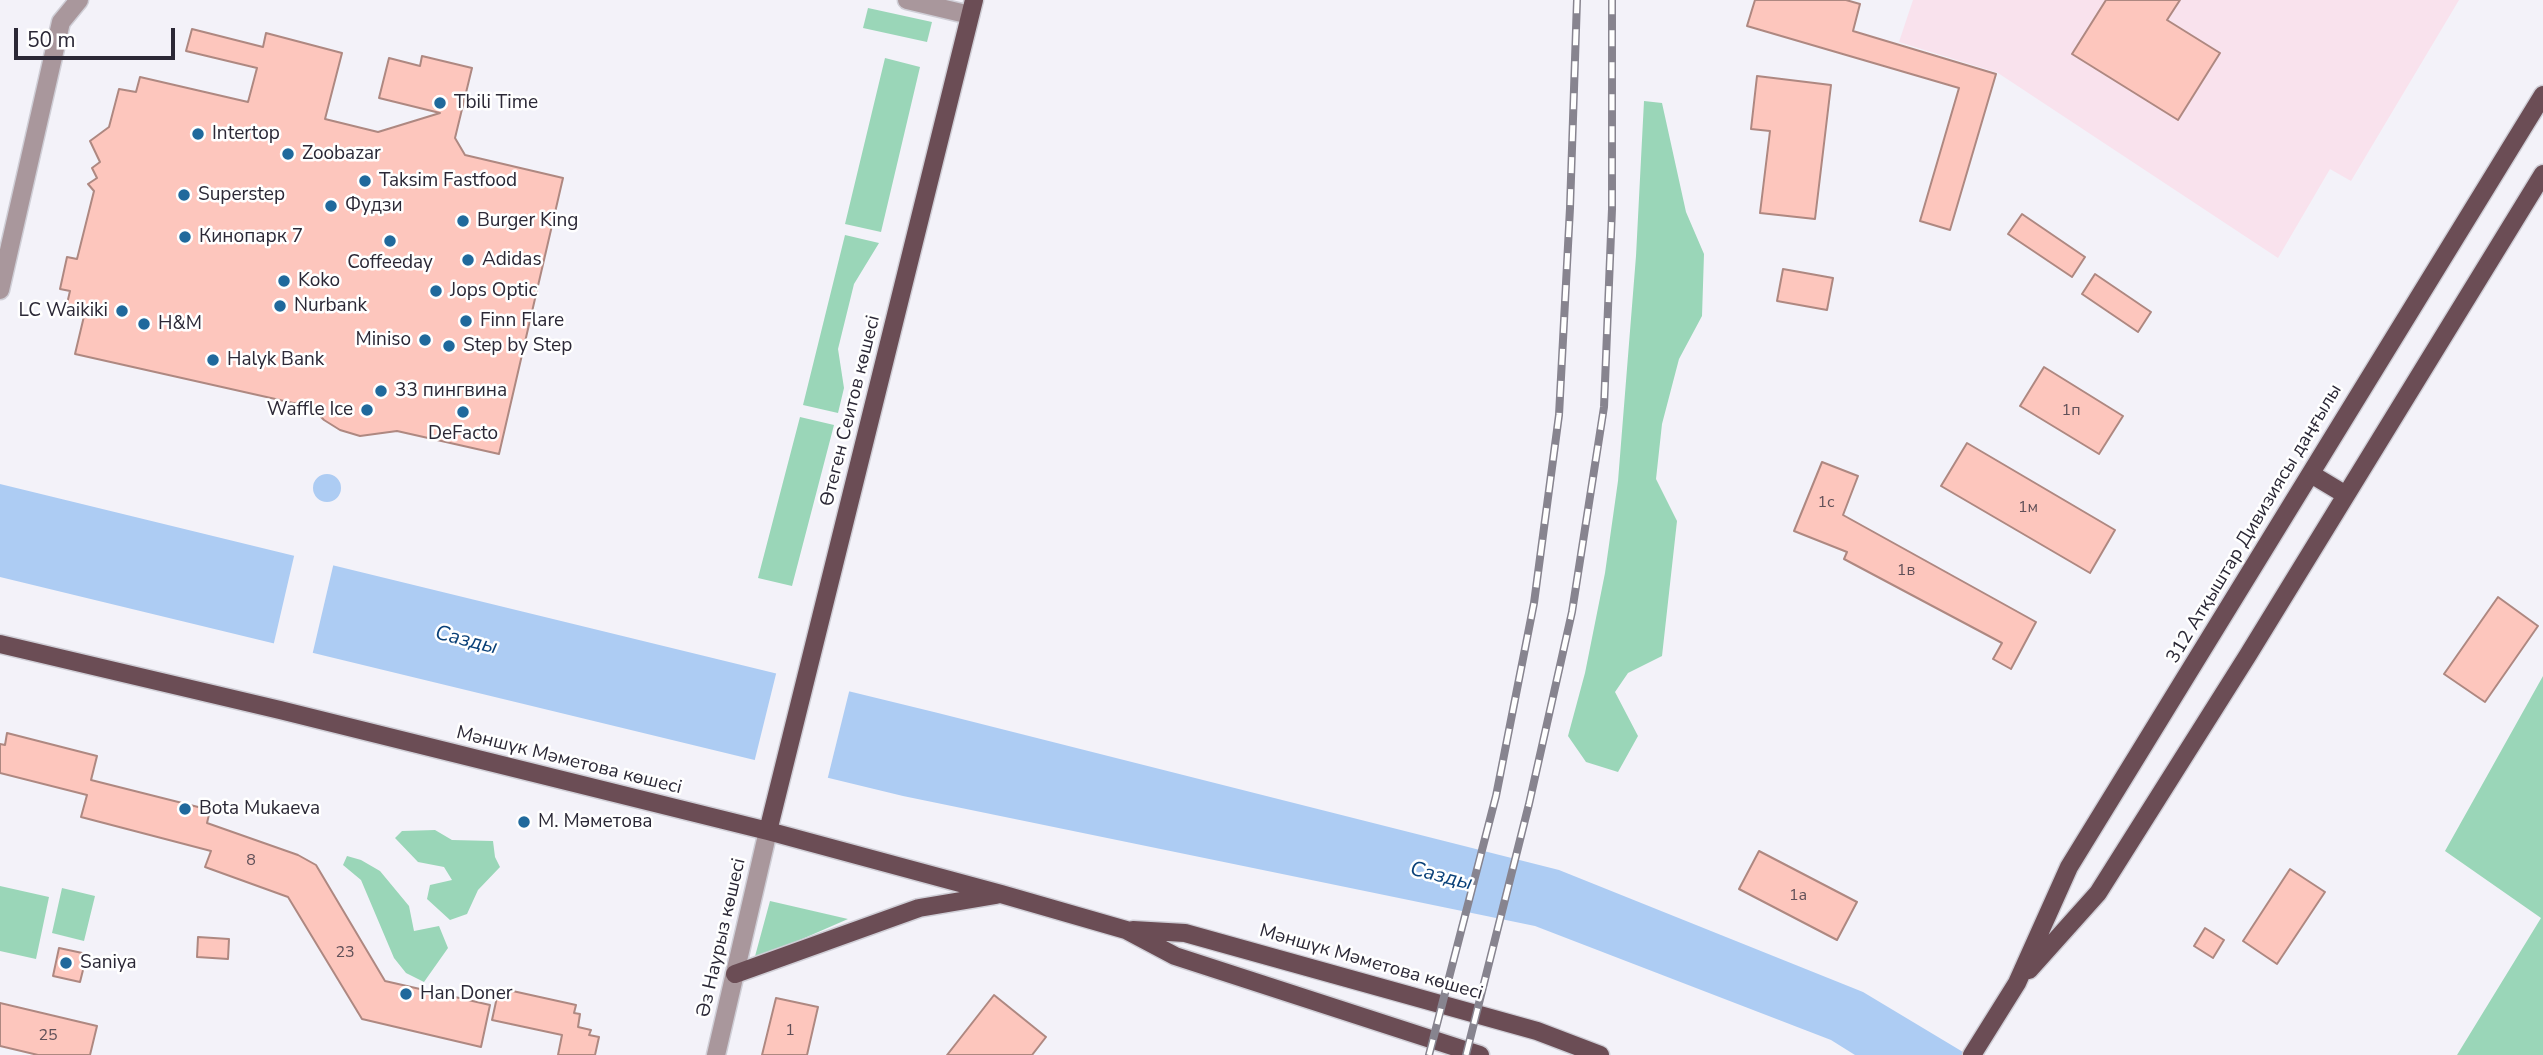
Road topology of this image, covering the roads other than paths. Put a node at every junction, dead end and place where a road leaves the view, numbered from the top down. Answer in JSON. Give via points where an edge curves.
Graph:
{"nodes":[{"id":1,"x":79,"y":0,"type":"edge"},
{"id":2,"x":907,"y":0,"type":"edge"},
{"id":3,"x":972,"y":8,"type":"edge"},
{"id":4,"x":2543,"y":95,"type":"edge"},
{"id":5,"x":2543,"y":174,"type":"edge"},
{"id":6,"x":0,"y":290,"type":"edge"},
{"id":7,"x":2311,"y":474,"type":"junction"},
{"id":8,"x":2346,"y":495,"type":"junction"},
{"id":9,"x":0,"y":644,"type":"edge"},
{"id":10,"x":768,"y":831,"type":"junction"},
{"id":11,"x":1001,"y":894,"type":"junction"},
{"id":12,"x":1126,"y":930,"type":"junction"},
{"id":13,"x":735,"y":974,"type":"junction"},
{"id":14,"x":2017,"y":983,"type":"junction"},
{"id":15,"x":1975,"y":1050,"type":"edge"},
{"id":16,"x":716,"y":1055,"type":"edge"},
{"id":17,"x":1480,"y":1055,"type":"edge"},
{"id":18,"x":1600,"y":1055,"type":"edge"}],
"edges":[{"from":1,"to":6,"type":"street","via":[[61,22]]},
{"from":2,"to":3,"type":"street"},
{"from":3,"to":10,"type":"main road","name":"Өтеген Сеитов көшесі"},
{"from":4,"to":7,"type":"main road","name":"312 Атқыштар Дивизиясы даңғылы"},
{"from":5,"to":8,"type":"main road","name":"312 Атқыштар Дивизиясы даңғылы"},
{"from":7,"to":8,"type":"main road"},
{"from":7,"to":14,"type":"main road","name":"312 Атқыштар Дивизиясы даңғылы","via":[[2069,867]]},
{"from":8,"to":14,"type":"main road","name":"312 Атқыштар Дивизиясы даңғылы","via":[[2098,893]]},
{"from":9,"to":10,"type":"main road","name":"Мәншүк Мәметова көшесі"},
{"from":10,"to":11,"type":"main road","name":"Мәншүк Мәметова көшесі"},
{"from":10,"to":13,"type":"street","name":"Әз Наурыз көшесі"},
{"from":11,"to":12,"type":"main road","name":"Мәншүк Мәметова көшесі"},
{"from":11,"to":13,"type":"main road","via":[[919,908]]},
{"from":12,"to":17,"type":"main road","name":"Мәншүк Мәметова көшесі","via":[[1175,956]]},
{"from":12,"to":18,"type":"main road","name":"Мәншүк Мәметова көшесі","via":[[1185,933],[1538,1031]]},
{"from":13,"to":16,"type":"street","name":"Әз Наурыз көшесі"},
{"from":14,"to":15,"type":"main road","name":"312 Атқыштар Дивизиясы даңғылы"}]}
